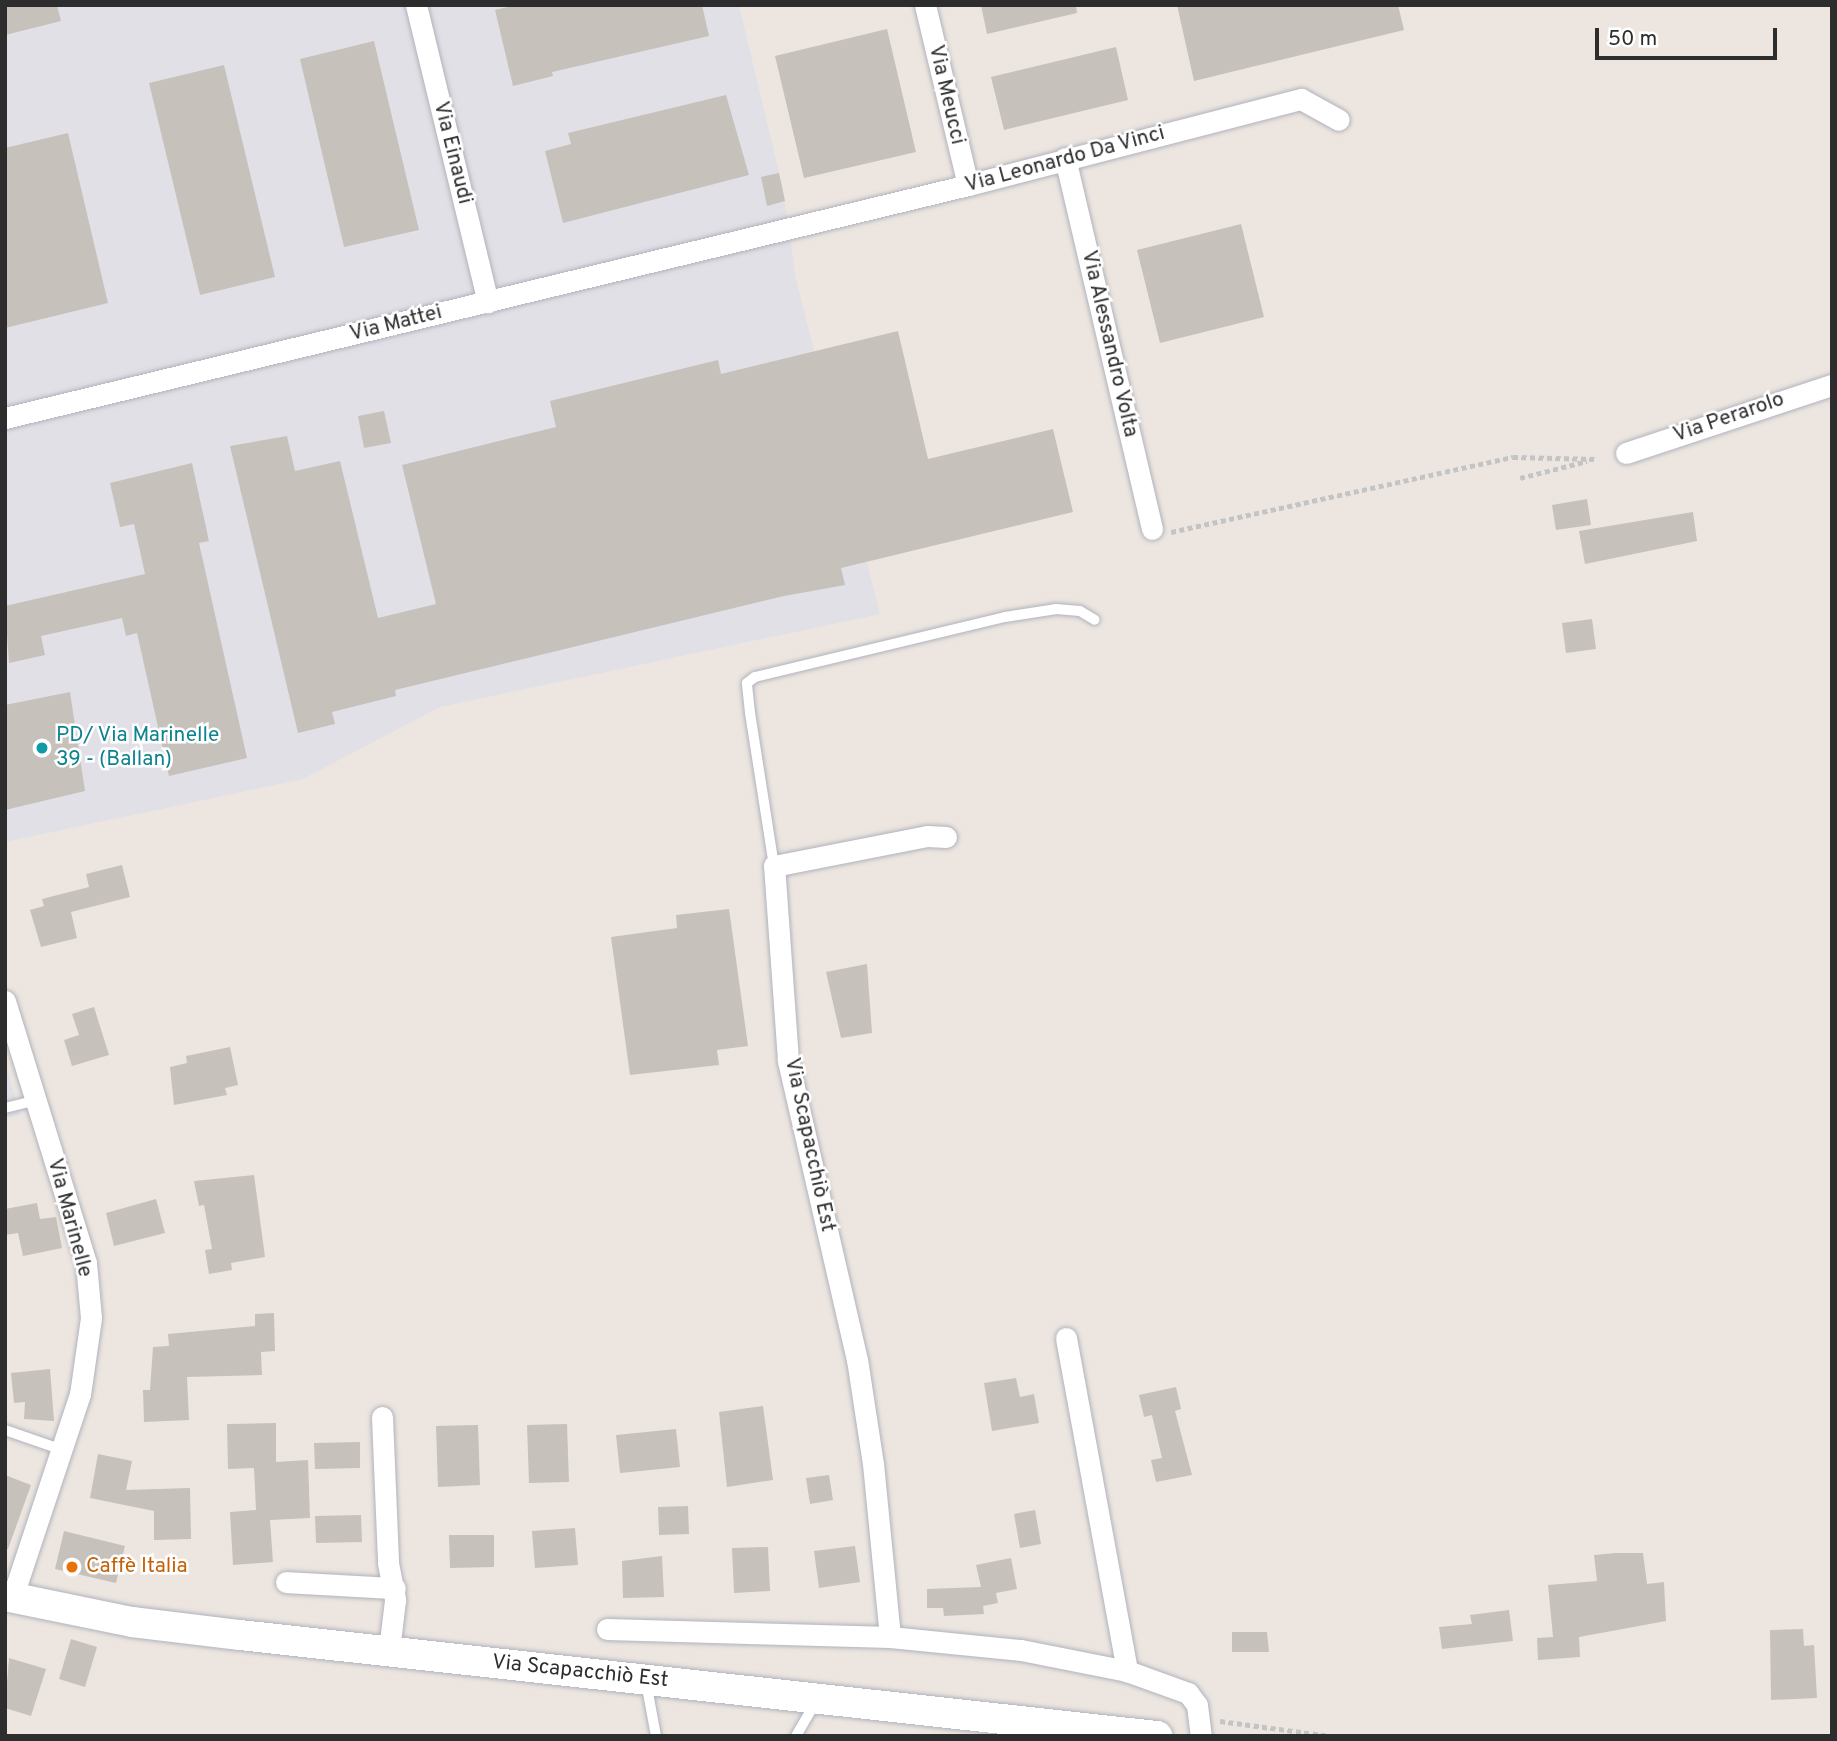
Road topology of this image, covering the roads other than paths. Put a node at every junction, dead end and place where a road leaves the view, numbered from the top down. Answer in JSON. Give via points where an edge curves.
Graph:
{"nodes":[{"id":1,"x":416,"y":5,"type":"edge"},
{"id":2,"x":925,"y":5,"type":"edge"},
{"id":3,"x":1339,"y":121,"type":"dead end"},
{"id":4,"x":1065,"y":158,"type":"junction"},
{"id":5,"x":968,"y":185,"type":"junction"},
{"id":6,"x":786,"y":229,"type":"joint"},
{"id":7,"x":488,"y":302,"type":"junction"},
{"id":8,"x":1832,"y":385,"type":"edge"},
{"id":9,"x":5,"y":418,"type":"edge"},
{"id":10,"x":1626,"y":453,"type":"road end"},
{"id":11,"x":1152,"y":529,"type":"road end"},
{"id":12,"x":1096,"y":620,"type":"dead end"},
{"id":13,"x":946,"y":837,"type":"dead end"},
{"id":14,"x":774,"y":866,"type":"junction"},
{"id":15,"x":5,"y":1001,"type":"edge"},
{"id":16,"x":36,"y":1100,"type":"junction"},
{"id":17,"x":5,"y":1108,"type":"edge"},
{"id":18,"x":1066,"y":1338,"type":"dead end"},
{"id":19,"x":382,"y":1417,"type":"dead end"},
{"id":20,"x":5,"y":1430,"type":"edge"},
{"id":21,"x":60,"y":1449,"type":"junction"},
{"id":22,"x":286,"y":1582,"type":"dead end"},
{"id":23,"x":395,"y":1588,"type":"junction"},
{"id":24,"x":9,"y":1597,"type":"edge"},
{"id":25,"x":607,"y":1629,"type":"dead end"},
{"id":26,"x":890,"y":1637,"type":"junction"},
{"id":27,"x":389,"y":1650,"type":"junction"},
{"id":28,"x":1126,"y":1671,"type":"junction"},
{"id":29,"x":645,"y":1679,"type":"junction"},
{"id":30,"x":819,"y":1698,"type":"junction"},
{"id":31,"x":1207,"y":1728,"type":"edge"},
{"id":32,"x":656,"y":1736,"type":"edge"},
{"id":33,"x":796,"y":1736,"type":"edge"},
{"id":34,"x":1157,"y":1736,"type":"edge"}],
"edges":[{"from":1,"to":7,"type":"street","name":"Via Einaudi"},
{"from":2,"to":5,"type":"street","name":"Via Meucci"},
{"from":3,"to":4,"type":"street","name":"Via Leonardo Da Vinci","via":[[1301,99]]},
{"from":4,"to":5,"type":"street","name":"Via Leonardo Da Vinci"},
{"from":4,"to":11,"type":"street","name":"Via Alessandro Volta"},
{"from":5,"to":6,"type":"street","name":"Via Leonardo Da Vinci"},
{"from":6,"to":7,"type":"street","name":"Via Mattei"},
{"from":7,"to":9,"type":"street","name":"Via Mattei"},
{"from":8,"to":10,"type":"street","name":"Via Perarolo"},
{"from":12,"to":14,"type":"lane","via":[[1080,611],[1056,609],[1005,617],[755,677],[747,683]]},
{"from":13,"to":14,"type":"street","via":[[927,836]]},
{"from":14,"to":26,"type":"street","name":"Via Scapacchiò Est","via":[[788,1060],[857,1360],[873,1464]]},
{"from":15,"to":16,"type":"street","name":"Via Marinelle"},
{"from":16,"to":17,"type":"lane"},
{"from":16,"to":21,"type":"street","name":"Via Marinelle","via":[[86,1263],[91,1318],[80,1394]]},
{"from":18,"to":28,"type":"street"},
{"from":19,"to":23,"type":"street","via":[[388,1563]]},
{"from":20,"to":21,"type":"lane"},
{"from":21,"to":24,"type":"street","name":"Via Marinelle"},
{"from":22,"to":23,"type":"street"},
{"from":23,"to":27,"type":"street"},
{"from":24,"to":27,"type":"main road","name":"Via Scapacchiò Est","via":[[132,1622]]},
{"from":25,"to":26,"type":"street"},
{"from":26,"to":28,"type":"street","via":[[1021,1650]]},
{"from":27,"to":29,"type":"main road","name":"Via Scapacchiò Est"},
{"from":28,"to":31,"type":"street","via":[[1188,1693]]},
{"from":29,"to":30,"type":"main road","name":"Via Scapacchiò Est"},
{"from":29,"to":32,"type":"lane"},
{"from":30,"to":33,"type":"lane"},
{"from":30,"to":34,"type":"main road","name":"Via Scapacchiò Est"}]}
